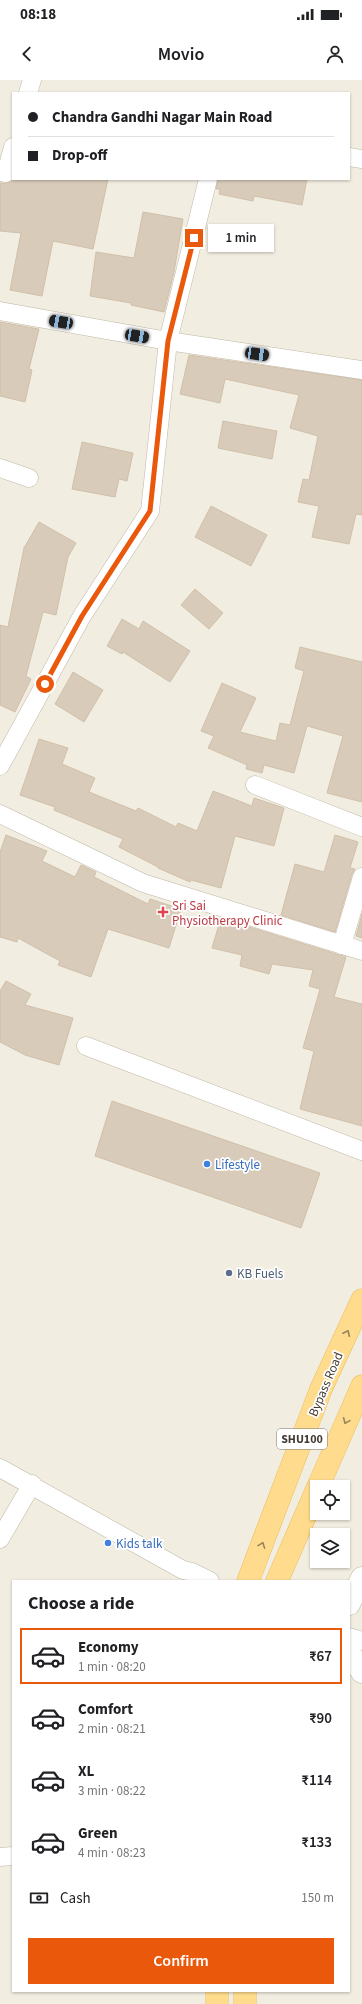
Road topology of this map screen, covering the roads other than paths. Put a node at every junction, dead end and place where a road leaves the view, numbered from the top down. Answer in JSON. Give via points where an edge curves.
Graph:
{"nodes":[{"id":1,"x":32,"y":80,"type":"edge"},
{"id":2,"x":28,"y":92,"type":"edge"},
{"id":3,"x":12,"y":151,"type":"edge"},
{"id":4,"x":350,"y":157,"type":"edge"},
{"id":5,"x":362,"y":159,"type":"edge"},
{"id":6,"x":0,"y":172,"type":"edge"},
{"id":7,"x":208,"y":180,"type":"edge"},
{"id":8,"x":0,"y":311,"type":"edge"},
{"id":9,"x":168,"y":341,"type":"junction"},
{"id":10,"x":362,"y":370,"type":"edge"},
{"id":11,"x":0,"y":468,"type":"edge"},
{"id":12,"x":29,"y":478,"type":"dead end"},
{"id":13,"x":0,"y":766,"type":"edge"},
{"id":14,"x":255,"y":785,"type":"dead end"},
{"id":15,"x":0,"y":814,"type":"edge"},
{"id":16,"x":362,"y":827,"type":"edge"},
{"id":17,"x":362,"y":877,"type":"edge"},
{"id":18,"x":342,"y":945,"type":"junction"},
{"id":19,"x":362,"y":951,"type":"edge"},
{"id":20,"x":86,"y":1046,"type":"dead end"},
{"id":21,"x":362,"y":1151,"type":"edge"},
{"id":22,"x":362,"y":1300,"type":"edge"},
{"id":23,"x":362,"y":1386,"type":"edge"},
{"id":24,"x":0,"y":1468,"type":"edge"},
{"id":25,"x":321,"y":1480,"type":"edge"},
{"id":26,"x":32,"y":1484,"type":"junction"},
{"id":27,"x":310,"y":1504,"type":"edge"},
{"id":28,"x":0,"y":1539,"type":"edge"},
{"id":29,"x":362,"y":1578,"type":"edge"},
{"id":30,"x":208,"y":1580,"type":"edge"},
{"id":31,"x":248,"y":1580,"type":"edge"},
{"id":32,"x":277,"y":1580,"type":"edge"},
{"id":33,"x":350,"y":1602,"type":"edge"},
{"id":34,"x":350,"y":1636,"type":"edge"},
{"id":35,"x":362,"y":1641,"type":"edge"},
{"id":36,"x":350,"y":1654,"type":"edge"},
{"id":37,"x":362,"y":1672,"type":"edge"},
{"id":38,"x":12,"y":1856,"type":"edge"},
{"id":39,"x":0,"y":1857,"type":"edge"},
{"id":40,"x":216,"y":1992,"type":"edge"},
{"id":41,"x":245,"y":1992,"type":"edge"},
{"id":42,"x":217,"y":2004,"type":"edge"},
{"id":43,"x":246,"y":2004,"type":"edge"}],
"edges":[{"from":1,"to":2,"type":"street"},
{"from":3,"to":6,"type":"street","via":[[6,173]]},
{"from":4,"to":5,"type":"street"},
{"from":7,"to":9,"type":"street"},
{"from":8,"to":9,"type":"street"},
{"from":9,"to":10,"type":"street"},
{"from":9,"to":13,"type":"street","via":[[150,511],[82,616]]},
{"from":11,"to":12,"type":"street"},
{"from":14,"to":16,"type":"street"},
{"from":15,"to":18,"type":"street","via":[[143,883]]},
{"from":17,"to":18,"type":"street"},
{"from":18,"to":19,"type":"street"},
{"from":20,"to":21,"type":"street"},
{"from":31,"to":22,"type":"main road","name":"Bypass Road","number":"SHU100","one_way":true,"via":[[321,1389]]},
{"from":23,"to":25,"type":"main road","number":"SHU100","one_way":true},
{"from":24,"to":26,"type":"street"},
{"from":26,"to":28,"type":"street"},
{"from":26,"to":30,"type":"street","via":[[183,1570]]},
{"from":27,"to":32,"type":"main road","number":"SHU100"},
{"from":29,"to":33,"type":"street"},
{"from":34,"to":35,"type":"street"},
{"from":36,"to":37,"type":"street"},
{"from":38,"to":39,"type":"street"},
{"from":40,"to":42,"type":"main road"},
{"from":41,"to":43,"type":"main road"}]}
